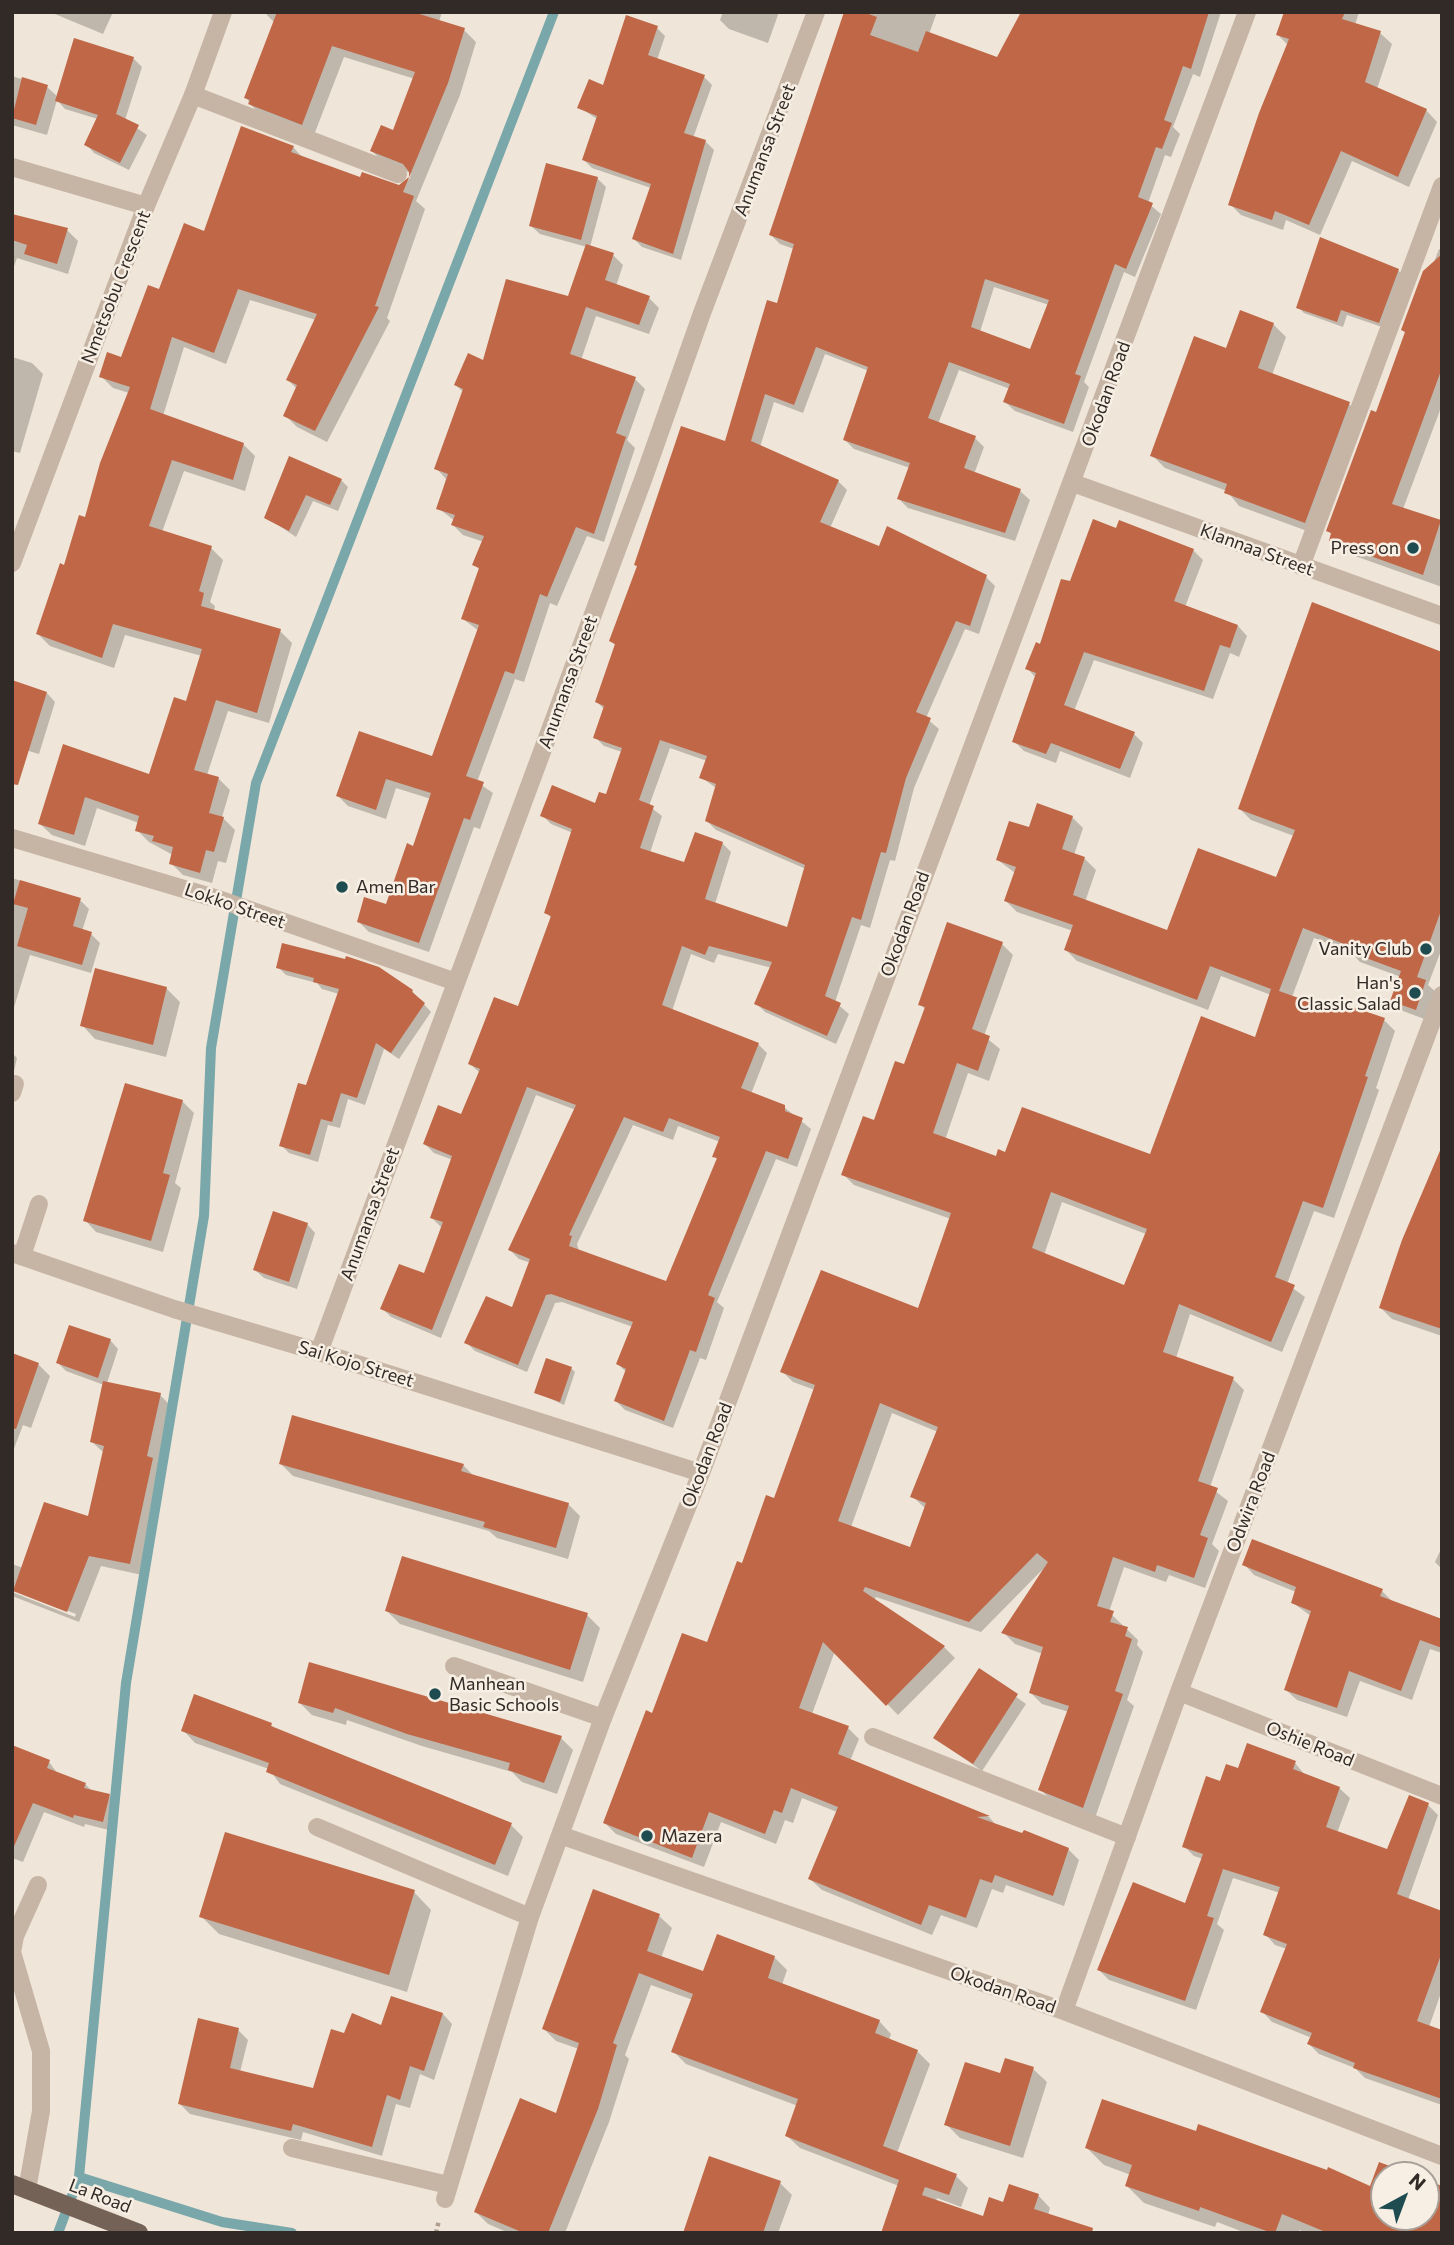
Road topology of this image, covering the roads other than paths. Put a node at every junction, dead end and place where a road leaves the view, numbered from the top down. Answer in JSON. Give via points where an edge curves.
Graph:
{"nodes":[{"id":1,"x":223,"y":12,"type":"edge"},
{"id":2,"x":816,"y":12,"type":"edge"},
{"id":3,"x":1247,"y":12,"type":"edge"},
{"id":4,"x":194,"y":95,"type":"junction"},
{"id":5,"x":12,"y":167,"type":"edge"},
{"id":6,"x":398,"y":174,"type":"dead end"},
{"id":7,"x":1442,"y":186,"type":"edge"},
{"id":8,"x":146,"y":206,"type":"junction"},
{"id":9,"x":1073,"y":483,"type":"junction"},
{"id":10,"x":12,"y":563,"type":"edge"},
{"id":11,"x":1301,"y":566,"type":"junction"},
{"id":12,"x":1442,"y":616,"type":"edge"},
{"id":13,"x":12,"y":838,"type":"edge"},
{"id":14,"x":456,"y":982,"type":"junction"},
{"id":15,"x":1442,"y":995,"type":"edge"},
{"id":16,"x":39,"y":1204,"type":"dead end"},
{"id":17,"x":17,"y":1254,"type":"edge"},
{"id":18,"x":319,"y":1352,"type":"junction"},
{"id":19,"x":701,"y":1473,"type":"junction"},
{"id":20,"x":454,"y":1666,"type":"dead end"},
{"id":21,"x":1179,"y":1692,"type":"junction"},
{"id":22,"x":603,"y":1718,"type":"junction"},
{"id":23,"x":873,"y":1737,"type":"dead end"},
{"id":24,"x":1442,"y":1796,"type":"edge"},
{"id":25,"x":317,"y":1827,"type":"dead end"},
{"id":26,"x":560,"y":1835,"type":"junction"},
{"id":27,"x":1127,"y":1837,"type":"junction"},
{"id":28,"x":38,"y":1885,"type":"dead end"},
{"id":29,"x":530,"y":1917,"type":"junction"},
{"id":30,"x":1064,"y":2011,"type":"junction"},
{"id":31,"x":292,"y":2148,"type":"dead end"},
{"id":32,"x":1442,"y":2156,"type":"edge"},
{"id":33,"x":20,"y":2187,"type":"edge"},
{"id":34,"x":139,"y":2233,"type":"edge"}],
"edges":[{"from":1,"to":4,"type":"street","name":"Nmetsobu Crescent"},
{"from":2,"to":14,"type":"street","name":"Anumansa Street"},
{"from":3,"to":9,"type":"street","name":"Okodan Road"},
{"from":4,"to":6,"type":"street"},
{"from":4,"to":8,"type":"street","name":"Nmetsobu Crescent"},
{"from":5,"to":8,"type":"street"},
{"from":7,"to":11,"type":"street"},
{"from":8,"to":10,"type":"street","name":"Nmetsobu Crescent"},
{"from":9,"to":11,"type":"street","name":"Klannaa Street"},
{"from":9,"to":19,"type":"street","name":"Okodan Road"},
{"from":11,"to":12,"type":"street","name":"Klannaa Street"},
{"from":13,"to":14,"type":"street","name":"Lokko Street","via":[[221,900]]},
{"from":14,"to":18,"type":"street","name":"Anumansa Street"},
{"from":15,"to":21,"type":"street","name":"Odwira Road"},
{"from":16,"to":17,"type":"street"},
{"from":17,"to":18,"type":"street","name":"Sai Kojo Street","via":[[174,1309]]},
{"from":18,"to":19,"type":"street","name":"Sai Kojo Street"},
{"from":19,"to":22,"type":"street","name":"Okodan Road"},
{"from":20,"to":22,"type":"street"},
{"from":21,"to":24,"type":"street","name":"Oshie Road"},
{"from":21,"to":27,"type":"street","name":"Odwira Road"},
{"from":22,"to":26,"type":"street","name":"Okodan Road"},
{"from":23,"to":27,"type":"street"},
{"from":25,"to":29,"type":"street"},
{"from":26,"to":29,"type":"street","name":"Okodan Road"},
{"from":26,"to":30,"type":"street","name":"Okodan Road"},
{"from":27,"to":30,"type":"street","name":"Odwira Road"},
{"from":28,"to":33,"type":"street","via":[[12,1952],[41,2051],[41,2111]]},
{"from":29,"to":31,"type":"street","name":"Okodan Road","via":[[446,2192]]},
{"from":30,"to":32,"type":"street","name":"Okodan Road"},
{"from":33,"to":34,"type":"main road","name":"La Road"}]}
